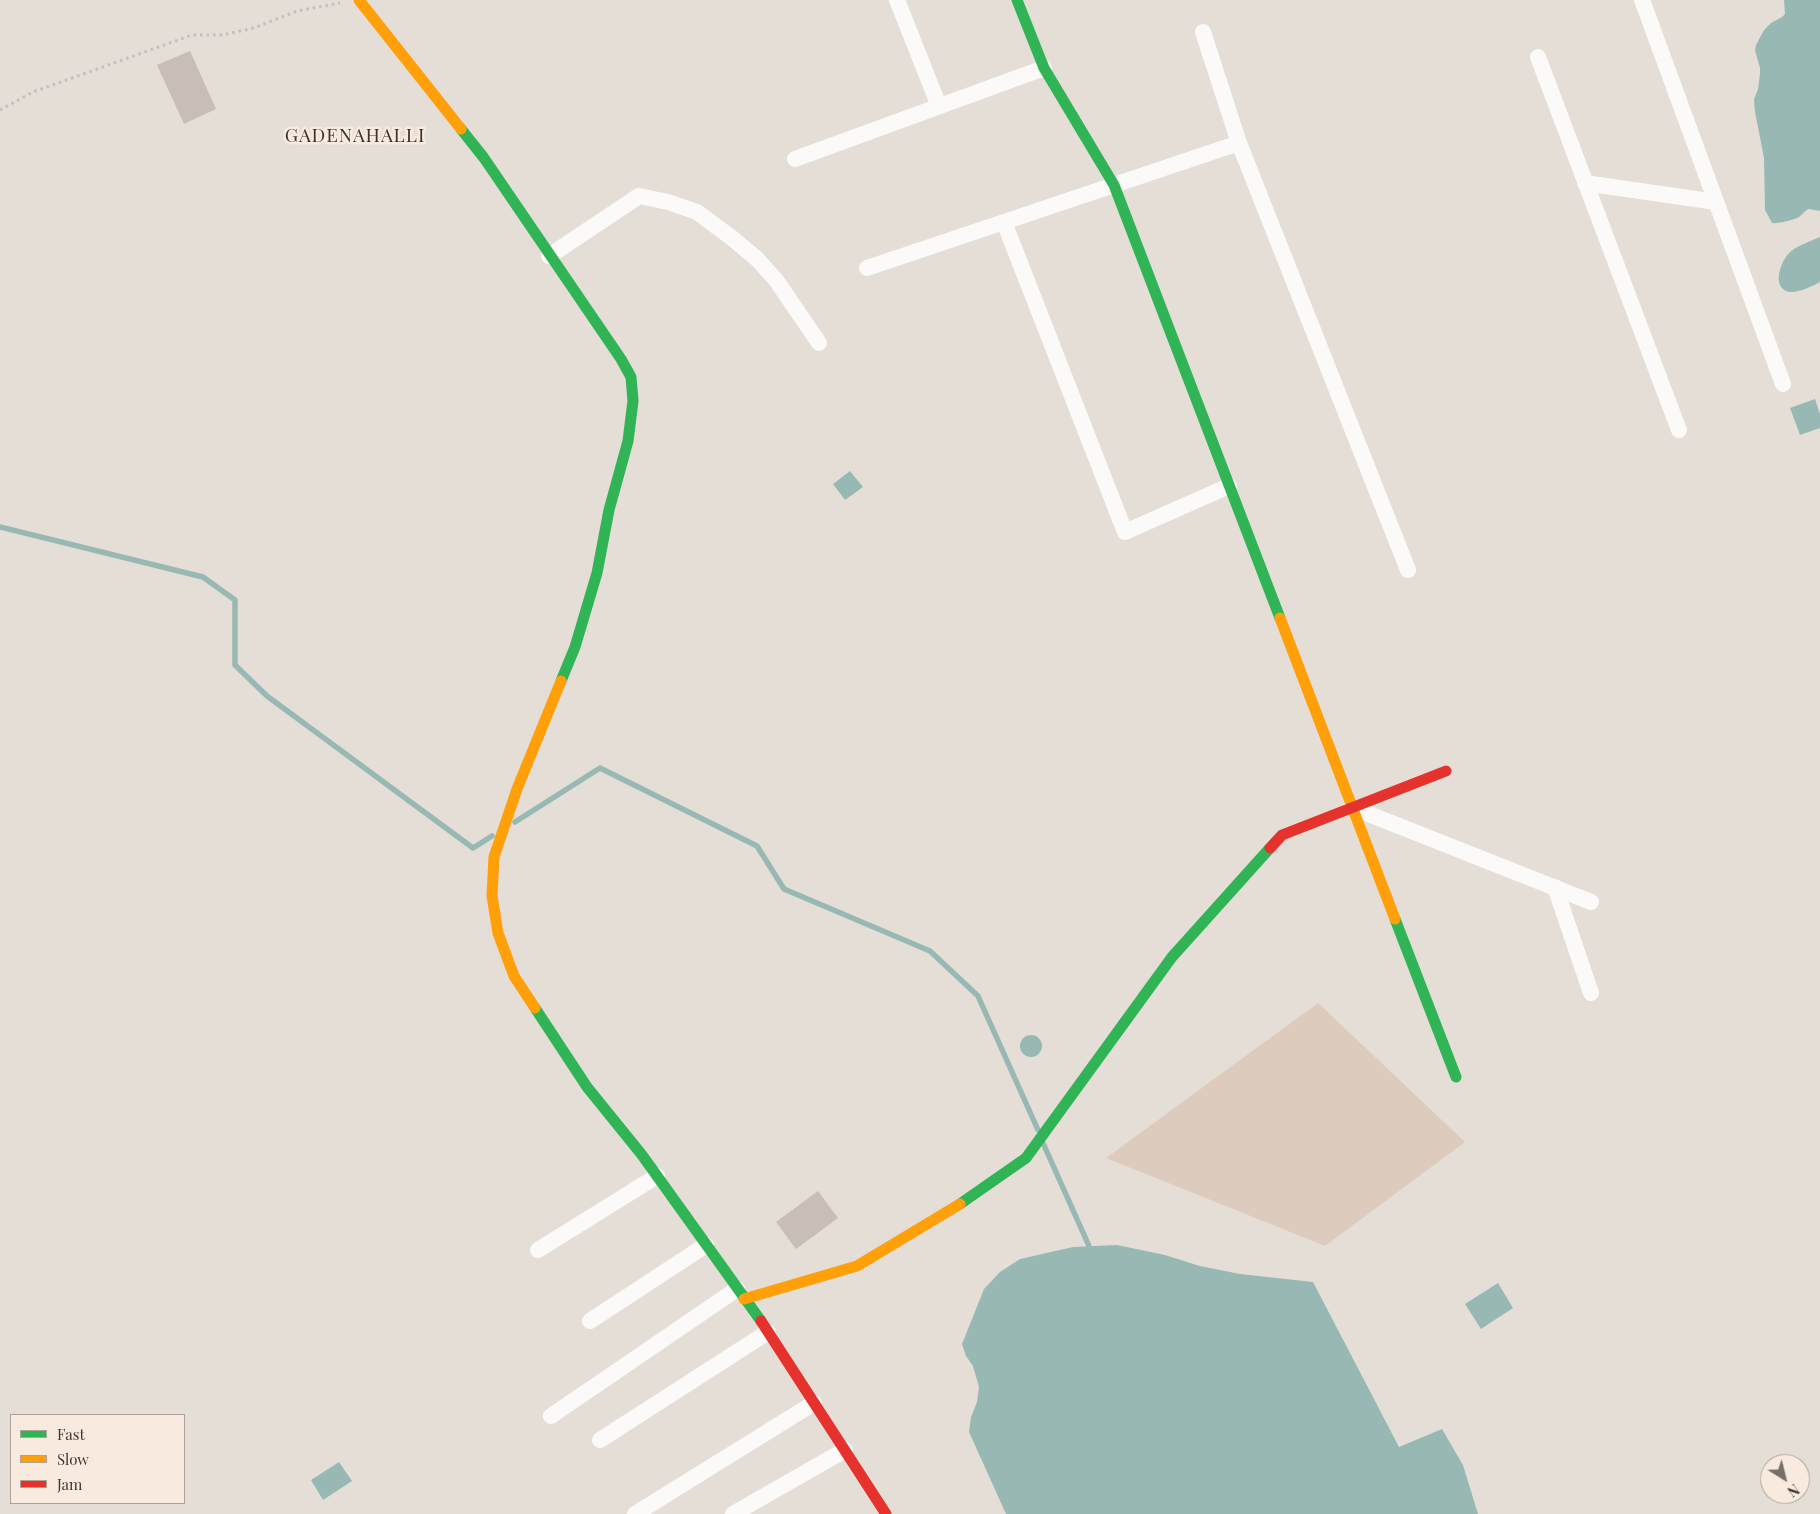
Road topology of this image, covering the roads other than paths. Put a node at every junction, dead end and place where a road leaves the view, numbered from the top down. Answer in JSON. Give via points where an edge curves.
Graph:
{"nodes":[{"id":1,"x":359,"y":0,"type":"edge"},
{"id":2,"x":897,"y":0,"type":"edge"},
{"id":3,"x":1017,"y":0,"type":"edge"},
{"id":4,"x":1642,"y":0,"type":"edge"},
{"id":5,"x":1203,"y":32,"type":"dead end"},
{"id":6,"x":1538,"y":57,"type":"dead end"},
{"id":7,"x":1044,"y":68,"type":"junction"},
{"id":8,"x":939,"y":106,"type":"junction"},
{"id":9,"x":1239,"y":143,"type":"junction"},
{"id":10,"x":795,"y":159,"type":"dead end"},
{"id":11,"x":1585,"y":182,"type":"junction"},
{"id":12,"x":1114,"y":185,"type":"junction"},
{"id":13,"x":1716,"y":202,"type":"junction"},
{"id":14,"x":1004,"y":222,"type":"junction"},
{"id":15,"x":549,"y":256,"type":"junction"},
{"id":16,"x":868,"y":268,"type":"dead end"},
{"id":17,"x":819,"y":343,"type":"dead end"},
{"id":18,"x":1783,"y":384,"type":"dead end"},
{"id":19,"x":1679,"y":430,"type":"dead end"},
{"id":20,"x":1229,"y":486,"type":"junction"},
{"id":21,"x":1408,"y":570,"type":"dead end"},
{"id":22,"x":1446,"y":770,"type":"dead end"},
{"id":23,"x":1351,"y":807,"type":"junction"},
{"id":24,"x":1555,"y":887,"type":"junction"},
{"id":25,"x":1591,"y":902,"type":"dead end"},
{"id":26,"x":1591,"y":993,"type":"dead end"},
{"id":27,"x":1456,"y":1077,"type":"dead end"},
{"id":28,"x":657,"y":1176,"type":"junction"},
{"id":29,"x":706,"y":1245,"type":"junction"},
{"id":30,"x":538,"y":1250,"type":"dead end"},
{"id":31,"x":741,"y":1294,"type":"junction"},
{"id":32,"x":590,"y":1321,"type":"dead end"},
{"id":33,"x":768,"y":1332,"type":"junction"},
{"id":34,"x":814,"y":1403,"type":"junction"},
{"id":35,"x":551,"y":1416,"type":"dead end"},
{"id":36,"x":600,"y":1440,"type":"dead end"},
{"id":37,"x":845,"y":1450,"type":"junction"},
{"id":38,"x":635,"y":1514,"type":"edge"},
{"id":39,"x":733,"y":1514,"type":"edge"},
{"id":40,"x":886,"y":1514,"type":"edge"}],
"edges":[{"from":1,"to":15,"type":"street","via":[[484,158]]},
{"from":2,"to":8,"type":"street"},
{"from":3,"to":7,"type":"street"},
{"from":4,"to":13,"type":"street"},
{"from":5,"to":9,"type":"street"},
{"from":6,"to":11,"type":"street"},
{"from":7,"to":8,"type":"street"},
{"from":7,"to":12,"type":"street"},
{"from":8,"to":10,"type":"street"},
{"from":9,"to":12,"type":"street"},
{"from":9,"to":21,"type":"street"},
{"from":11,"to":13,"type":"street"},
{"from":11,"to":19,"type":"street"},
{"from":12,"to":14,"type":"street"},
{"from":12,"to":20,"type":"street"},
{"from":13,"to":18,"type":"street"},
{"from":14,"to":16,"type":"street"},
{"from":14,"to":20,"type":"street","via":[[1125,532]]},
{"from":15,"to":17,"type":"street","via":[[639,196],[668,202],[696,212],[757,259],[776,280]]},
{"from":15,"to":28,"type":"street","via":[[621,359],[631,377],[633,402],[628,441],[576,647],[517,789],[494,857],[492,896],[498,933],[514,976],[586,1087]]},
{"from":20,"to":23,"type":"street"},
{"from":22,"to":23,"type":"street"},
{"from":23,"to":24,"type":"street"},
{"from":23,"to":27,"type":"street"},
{"from":23,"to":31,"type":"street","via":[[1282,835],[1172,957],[1026,1158],[954,1208],[857,1266]]},
{"from":24,"to":25,"type":"street"},
{"from":24,"to":26,"type":"street"},
{"from":28,"to":29,"type":"street"},
{"from":28,"to":30,"type":"street"},
{"from":29,"to":31,"type":"street"},
{"from":29,"to":32,"type":"street"},
{"from":31,"to":33,"type":"street"},
{"from":31,"to":35,"type":"street"},
{"from":33,"to":34,"type":"street"},
{"from":33,"to":36,"type":"street"},
{"from":34,"to":37,"type":"street"},
{"from":34,"to":38,"type":"street"},
{"from":37,"to":39,"type":"street"},
{"from":37,"to":40,"type":"street"}]}
